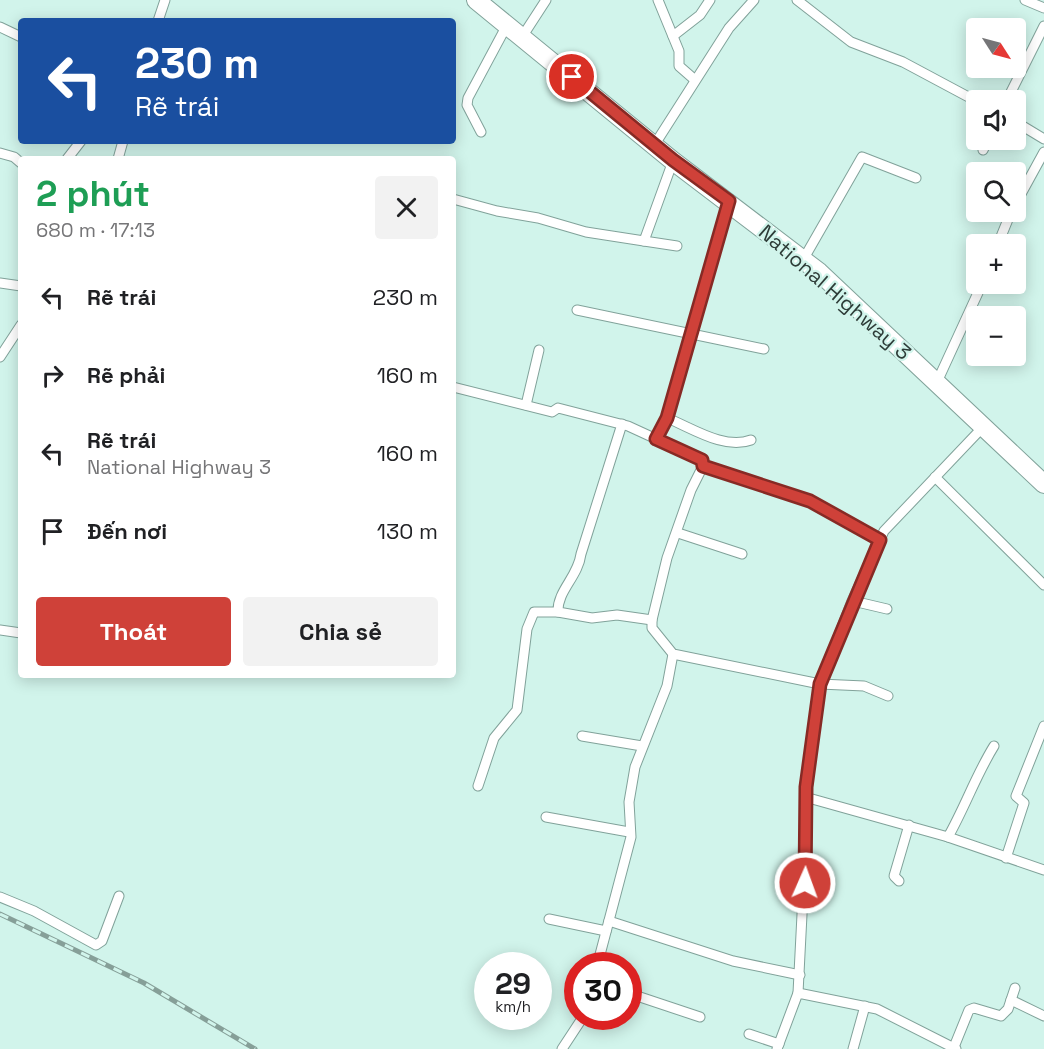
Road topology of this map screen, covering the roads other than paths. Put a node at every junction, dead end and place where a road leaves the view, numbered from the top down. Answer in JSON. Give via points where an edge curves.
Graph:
{"nodes":[{"id":1,"x":165,"y":0,"type":"edge"},
{"id":2,"x":476,"y":0,"type":"edge"},
{"id":3,"x":546,"y":0,"type":"edge"},
{"id":4,"x":658,"y":0,"type":"edge"},
{"id":5,"x":710,"y":0,"type":"edge"},
{"id":6,"x":754,"y":0,"type":"edge"},
{"id":7,"x":798,"y":0,"type":"edge"},
{"id":8,"x":1025,"y":0,"type":"edge"},
{"id":9,"x":1044,"y":8,"type":"edge"},
{"id":10,"x":159,"y":18,"type":"edge"},
{"id":11,"x":507,"y":25,"type":"junction"},
{"id":12,"x":1044,"y":26,"type":"edge"},
{"id":13,"x":0,"y":27,"type":"edge"},
{"id":14,"x":18,"y":36,"type":"edge"},
{"id":15,"x":673,"y":36,"type":"junction"},
{"id":16,"x":522,"y":37,"type":"junction"},
{"id":17,"x":695,"y":80,"type":"junction"},
{"id":18,"x":1012,"y":90,"type":"edge"},
{"id":19,"x":966,"y":96,"type":"edge"},
{"id":20,"x":1026,"y":128,"type":"edge"},
{"id":21,"x":482,"y":132,"type":"dead end"},
{"id":22,"x":1044,"y":139,"type":"edge"},
{"id":23,"x":78,"y":144,"type":"edge"},
{"id":24,"x":655,"y":144,"type":"junction"},
{"id":25,"x":1044,"y":152,"type":"edge"},
{"id":26,"x":0,"y":153,"type":"edge"},
{"id":27,"x":68,"y":156,"type":"edge"},
{"id":28,"x":18,"y":160,"type":"edge"},
{"id":29,"x":673,"y":160,"type":"junction"},
{"id":30,"x":916,"y":178,"type":"dead end"},
{"id":31,"x":1026,"y":185,"type":"edge"},
{"id":32,"x":456,"y":200,"type":"edge"},
{"id":33,"x":729,"y":201,"type":"junction"},
{"id":34,"x":644,"y":241,"type":"junction"},
{"id":35,"x":676,"y":246,"type":"dead end"},
{"id":36,"x":803,"y":260,"type":"junction"},
{"id":37,"x":0,"y":283,"type":"edge"},
{"id":38,"x":18,"y":286,"type":"edge"},
{"id":39,"x":977,"y":294,"type":"edge"},
{"id":40,"x":578,"y":310,"type":"dead end"},
{"id":41,"x":18,"y":330,"type":"edge"},
{"id":42,"x":690,"y":334,"type":"junction"},
{"id":43,"x":764,"y":349,"type":"dead end"},
{"id":44,"x":539,"y":350,"type":"dead end"},
{"id":45,"x":0,"y":357,"type":"edge"},
{"id":46,"x":937,"y":382,"type":"junction"},
{"id":47,"x":456,"y":388,"type":"edge"},
{"id":48,"x":526,"y":405,"type":"junction"},
{"id":49,"x":667,"y":418,"type":"junction"},
{"id":50,"x":622,"y":424,"type":"junction"},
{"id":51,"x":983,"y":427,"type":"junction"},
{"id":52,"x":656,"y":439,"type":"junction"},
{"id":53,"x":751,"y":440,"type":"dead end"},
{"id":54,"x":703,"y":466,"type":"junction"},
{"id":55,"x":935,"y":477,"type":"junction"},
{"id":56,"x":1044,"y":484,"type":"edge"},
{"id":57,"x":678,"y":533,"type":"junction"},
{"id":58,"x":880,"y":540,"type":"junction"},
{"id":59,"x":742,"y":554,"type":"dead end"},
{"id":60,"x":1044,"y":585,"type":"edge"},
{"id":61,"x":853,"y":601,"type":"junction"},
{"id":62,"x":886,"y":609,"type":"dead end"},
{"id":63,"x":558,"y":612,"type":"junction"},
{"id":64,"x":652,"y":620,"type":"junction"},
{"id":65,"x":0,"y":630,"type":"edge"},
{"id":66,"x":18,"y":633,"type":"edge"},
{"id":67,"x":673,"y":654,"type":"junction"},
{"id":68,"x":820,"y":684,"type":"junction"},
{"id":69,"x":888,"y":696,"type":"dead end"},
{"id":70,"x":1044,"y":726,"type":"edge"},
{"id":71,"x":582,"y":736,"type":"dead end"},
{"id":72,"x":642,"y":746,"type":"junction"},
{"id":73,"x":994,"y":746,"type":"dead end"},
{"id":74,"x":478,"y":786,"type":"dead end"},
{"id":75,"x":805,"y":797,"type":"junction"},
{"id":76,"x":546,"y":818,"type":"dead end"},
{"id":77,"x":909,"y":825,"type":"junction"},
{"id":78,"x":629,"y":832,"type":"junction"},
{"id":79,"x":948,"y":837,"type":"junction"},
{"id":80,"x":1006,"y":858,"type":"junction"},
{"id":81,"x":1044,"y":870,"type":"edge"},
{"id":82,"x":898,"y":881,"type":"dead end"},
{"id":83,"x":119,"y":896,"type":"dead end"},
{"id":84,"x":0,"y":897,"type":"edge"},
{"id":85,"x":549,"y":919,"type":"dead end"},
{"id":86,"x":608,"y":926,"type":"junction"},
{"id":87,"x":601,"y":952,"type":"edge"},
{"id":88,"x":800,"y":975,"type":"junction"},
{"id":89,"x":1015,"y":988,"type":"dead end"},
{"id":90,"x":798,"y":993,"type":"junction"},
{"id":91,"x":642,"y":998,"type":"edge"},
{"id":92,"x":1011,"y":1000,"type":"junction"},
{"id":93,"x":865,"y":1006,"type":"junction"},
{"id":94,"x":1044,"y":1016,"type":"edge"},
{"id":95,"x":700,"y":1017,"type":"dead end"},
{"id":96,"x":574,"y":1030,"type":"edge"},
{"id":97,"x":749,"y":1034,"type":"dead end"},
{"id":98,"x":778,"y":1047,"type":"edge"},
{"id":99,"x":955,"y":1048,"type":"edge"},
{"id":100,"x":562,"y":1049,"type":"edge"},
{"id":101,"x":853,"y":1049,"type":"edge"}],
"edges":[{"from":1,"to":10,"type":"street"},
{"from":2,"to":11,"type":"highway","name":"National Highway 3"},
{"from":3,"to":16,"type":"street"},
{"from":4,"to":15,"type":"street"},
{"from":5,"to":15,"type":"street","via":[[700,15]]},
{"from":6,"to":17,"type":"street","via":[[729,28]]},
{"from":7,"to":19,"type":"street","via":[[851,42],[903,62]]},
{"from":8,"to":9,"type":"street"},
{"from":11,"to":16,"type":"highway","name":"National Highway 3"},
{"from":11,"to":21,"type":"street","via":[[468,98],[467,105]]},
{"from":12,"to":18,"type":"street"},
{"from":13,"to":14,"type":"street"},
{"from":15,"to":17,"type":"street","via":[[679,66]]},
{"from":16,"to":24,"type":"highway","name":"National Highway 3"},
{"from":17,"to":24,"type":"street"},
{"from":20,"to":22,"type":"street"},
{"from":23,"to":27,"type":"street"},
{"from":24,"to":29,"type":"highway","name":"National Highway 3"},
{"from":25,"to":31,"type":"street"},
{"from":26,"to":28,"type":"street"},
{"from":29,"to":33,"type":"highway","name":"National Highway 3"},
{"from":29,"to":34,"type":"street"},
{"from":30,"to":36,"type":"street","via":[[862,157]]},
{"from":32,"to":34,"type":"street","via":[[586,232]]},
{"from":33,"to":36,"type":"highway","name":"National Highway 3"},
{"from":33,"to":42,"type":"street"},
{"from":34,"to":35,"type":"street"},
{"from":36,"to":46,"type":"highway","name":"National Highway 3"},
{"from":37,"to":38,"type":"street"},
{"from":39,"to":46,"type":"street"},
{"from":40,"to":42,"type":"street"},
{"from":41,"to":45,"type":"street"},
{"from":42,"to":43,"type":"street"},
{"from":42,"to":49,"type":"street"},
{"from":44,"to":48,"type":"street"},
{"from":46,"to":51,"type":"highway","name":"National Highway 3"},
{"from":47,"to":48,"type":"street"},
{"from":48,"to":50,"type":"street","via":[[552,412],[558,408]]},
{"from":49,"to":52,"type":"street"},
{"from":49,"to":53,"type":"street","via":[[700,434],[740,444]]},
{"from":50,"to":52,"type":"street"},
{"from":50,"to":63,"type":"street","via":[[579,568],[557,603]]},
{"from":51,"to":55,"type":"street"},
{"from":51,"to":56,"type":"highway","name":"National Highway 3"},
{"from":52,"to":54,"type":"street","via":[[702,460]]},
{"from":54,"to":57,"type":"street"},
{"from":54,"to":58,"type":"street","via":[[810,501]]},
{"from":55,"to":58,"type":"street"},
{"from":55,"to":60,"type":"street"},
{"from":57,"to":59,"type":"street"},
{"from":57,"to":64,"type":"street","via":[[667,558]]},
{"from":58,"to":61,"type":"street"},
{"from":61,"to":62,"type":"street"},
{"from":61,"to":68,"type":"street"},
{"from":63,"to":64,"type":"street","via":[[592,618],[617,615]]},
{"from":63,"to":74,"type":"street","via":[[534,612],[527,629],[517,710],[494,738]]},
{"from":64,"to":67,"type":"street","via":[[652,628]]},
{"from":65,"to":66,"type":"street"},
{"from":67,"to":68,"type":"street"},
{"from":67,"to":72,"type":"street","via":[[667,686]]},
{"from":68,"to":69,"type":"street","via":[[864,686]]},
{"from":68,"to":75,"type":"street"},
{"from":70,"to":80,"type":"street","via":[[1016,796],[1024,803]]},
{"from":71,"to":72,"type":"street"},
{"from":72,"to":78,"type":"street","via":[[629,802]]},
{"from":73,"to":79,"type":"street"},
{"from":75,"to":77,"type":"street"},
{"from":75,"to":88,"type":"street"},
{"from":76,"to":78,"type":"street"},
{"from":77,"to":79,"type":"street"},
{"from":77,"to":82,"type":"street","via":[[894,876]]},
{"from":78,"to":86,"type":"street","via":[[631,837]]},
{"from":79,"to":80,"type":"street"},
{"from":80,"to":81,"type":"street"},
{"from":83,"to":84,"type":"street","via":[[102,941],[96,945]]},
{"from":85,"to":86,"type":"street"},
{"from":86,"to":87,"type":"street"},
{"from":86,"to":88,"type":"street","via":[[733,961]]},
{"from":88,"to":90,"type":"street"},
{"from":89,"to":92,"type":"street"},
{"from":90,"to":93,"type":"street"},
{"from":90,"to":98,"type":"street"},
{"from":91,"to":95,"type":"street"},
{"from":92,"to":94,"type":"street"},
{"from":92,"to":99,"type":"street","via":[[1001,1016],[969,1010]]},
{"from":93,"to":99,"type":"street"},
{"from":93,"to":101,"type":"street"},
{"from":96,"to":100,"type":"street"},
{"from":97,"to":98,"type":"street"}]}
